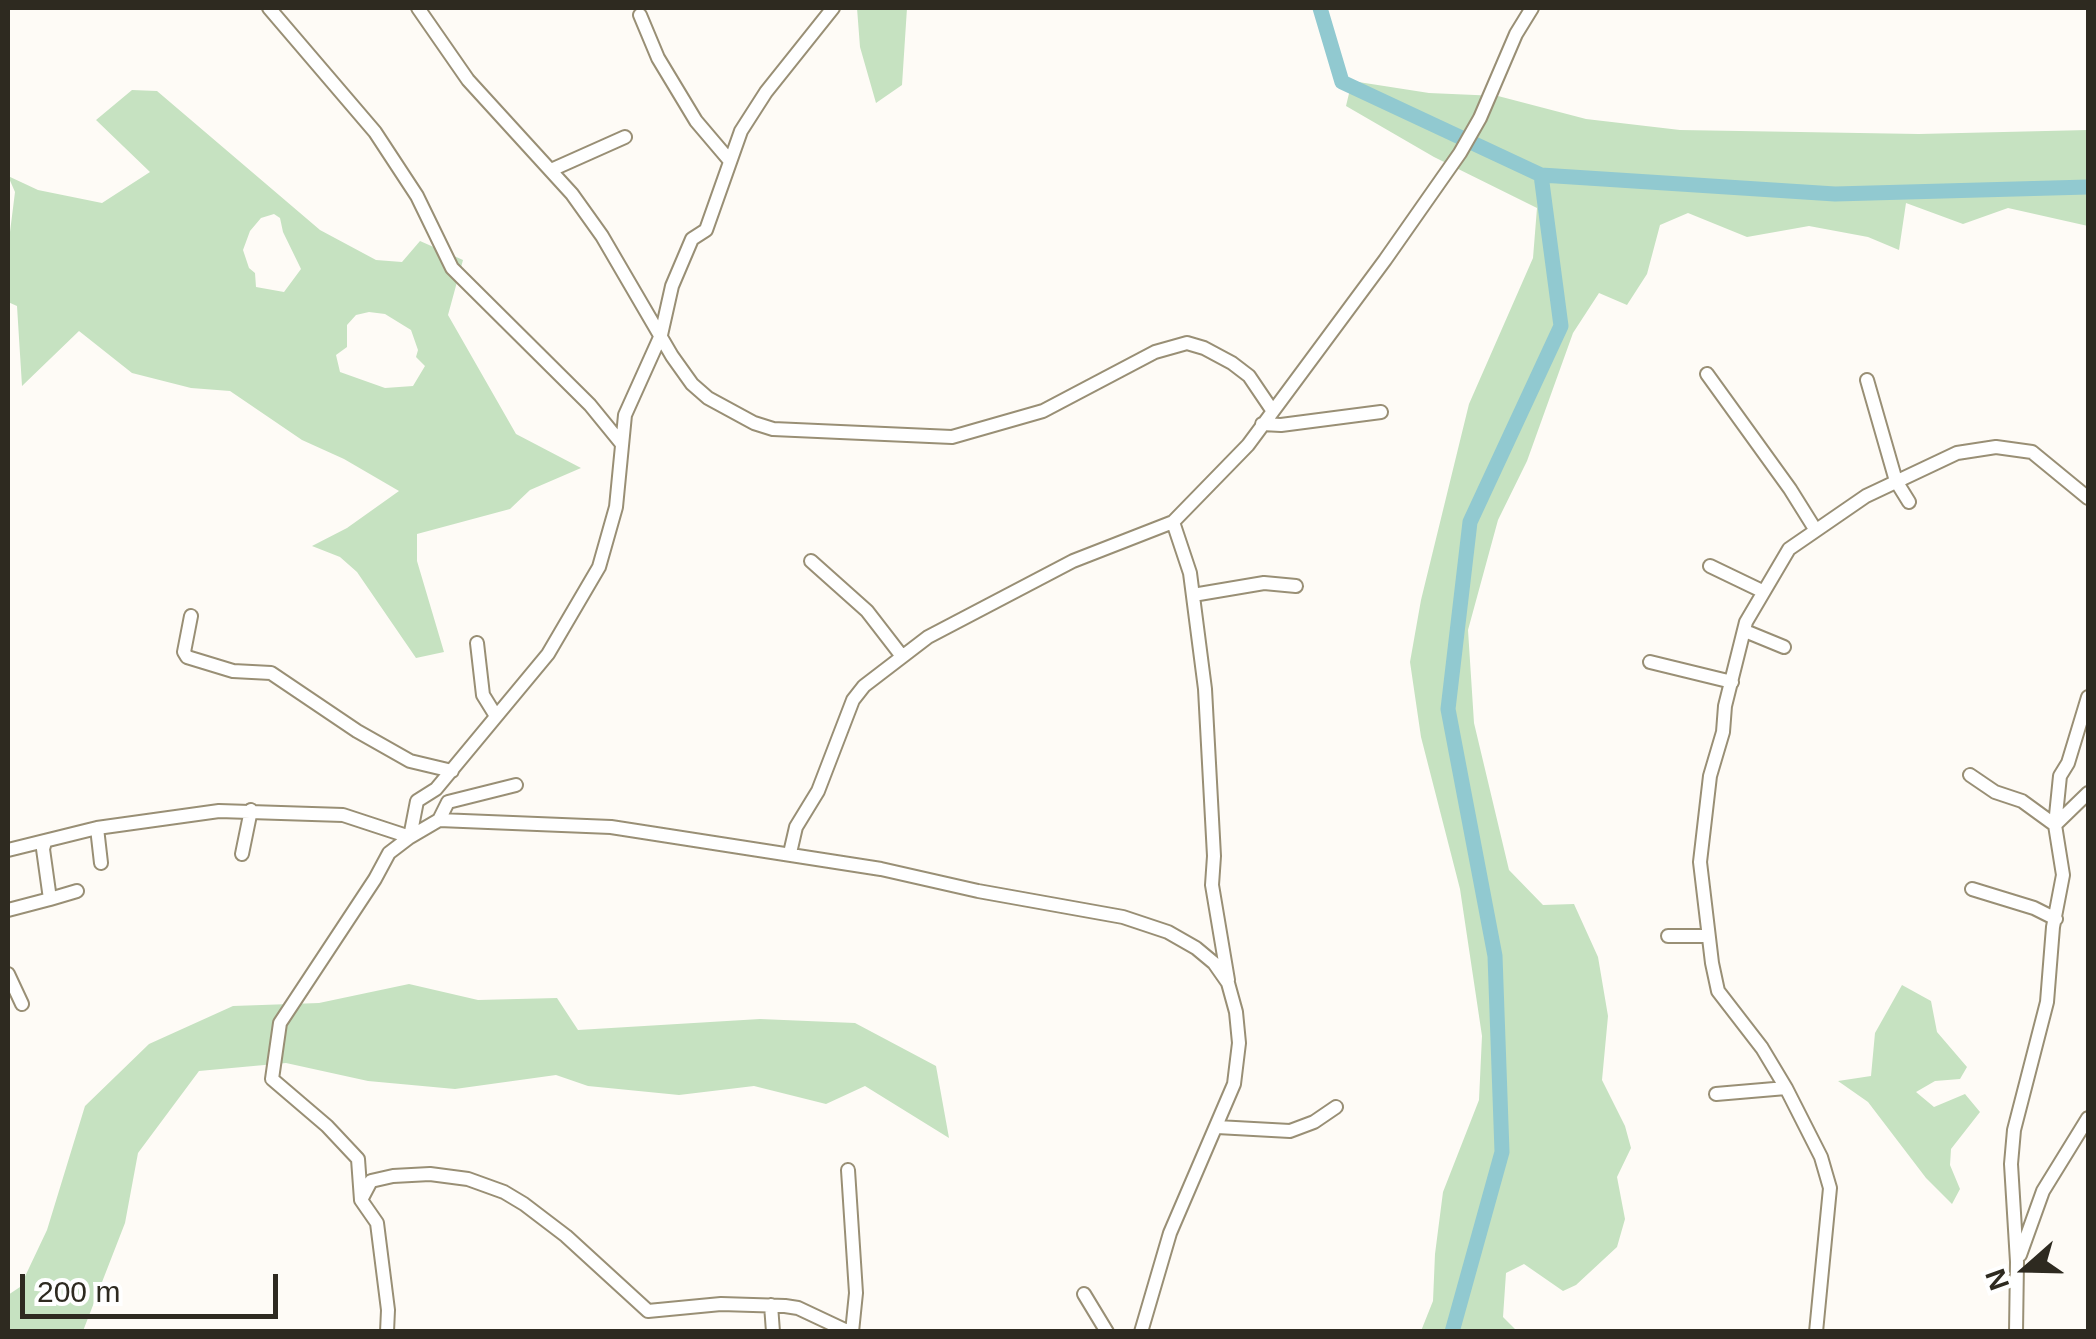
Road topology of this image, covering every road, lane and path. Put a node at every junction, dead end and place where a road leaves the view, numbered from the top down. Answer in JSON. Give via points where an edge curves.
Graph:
{"nodes":[{"id":1,"x":269,"y":8,"type":"edge"},
{"id":2,"x":418,"y":8,"type":"edge"},
{"id":3,"x":833,"y":8,"type":"edge"},
{"id":4,"x":1532,"y":8,"type":"edge"},
{"id":5,"x":640,"y":15,"type":"dead end"},
{"id":6,"x":625,"y":136,"type":"dead end"},
{"id":7,"x":730,"y":161,"type":"junction"},
{"id":8,"x":552,"y":170,"type":"junction"},
{"id":9,"x":662,"y":335,"type":"junction"},
{"id":10,"x":1707,"y":374,"type":"dead end"},
{"id":11,"x":1867,"y":380,"type":"dead end"},
{"id":12,"x":1272,"y":410,"type":"junction"},
{"id":13,"x":1381,"y":412,"type":"dead end"},
{"id":14,"x":1262,"y":424,"type":"junction"},
{"id":15,"x":621,"y":443,"type":"junction"},
{"id":16,"x":1896,"y":481,"type":"junction"},
{"id":17,"x":2088,"y":498,"type":"edge"},
{"id":18,"x":1909,"y":502,"type":"dead end"},
{"id":19,"x":1172,"y":522,"type":"junction"},
{"id":20,"x":1815,"y":530,"type":"junction"},
{"id":21,"x":810,"y":561,"type":"dead end"},
{"id":22,"x":1710,"y":566,"type":"dead end"},
{"id":23,"x":1296,"y":586,"type":"dead end"},
{"id":24,"x":1762,"y":591,"type":"junction"},
{"id":25,"x":1193,"y":595,"type":"junction"},
{"id":26,"x":192,"y":616,"type":"dead end"},
{"id":27,"x":1745,"y":631,"type":"junction"},
{"id":28,"x":477,"y":643,"type":"dead end"},
{"id":29,"x":1784,"y":647,"type":"dead end"},
{"id":30,"x":901,"y":655,"type":"junction"},
{"id":31,"x":1650,"y":662,"type":"dead end"},
{"id":32,"x":1732,"y":682,"type":"junction"},
{"id":33,"x":2088,"y":697,"type":"edge"},
{"id":34,"x":496,"y":716,"type":"junction"},
{"id":35,"x":452,"y":771,"type":"junction"},
{"id":36,"x":1970,"y":776,"type":"dead end"},
{"id":37,"x":516,"y":785,"type":"dead end"},
{"id":38,"x":2088,"y":793,"type":"edge"},
{"id":39,"x":251,"y":810,"type":"junction"},
{"id":40,"x":438,"y":820,"type":"junction"},
{"id":41,"x":2055,"y":825,"type":"junction"},
{"id":42,"x":96,"y":828,"type":"junction"},
{"id":43,"x":410,"y":837,"type":"junction"},
{"id":44,"x":45,"y":842,"type":"junction"},
{"id":45,"x":8,"y":850,"type":"edge"},
{"id":46,"x":790,"y":852,"type":"junction"},
{"id":47,"x":242,"y":854,"type":"dead end"},
{"id":48,"x":101,"y":863,"type":"dead end"},
{"id":49,"x":1972,"y":889,"type":"dead end"},
{"id":50,"x":77,"y":891,"type":"dead end"},
{"id":51,"x":50,"y":899,"type":"junction"},
{"id":52,"x":8,"y":910,"type":"edge"},
{"id":53,"x":2056,"y":919,"type":"junction"},
{"id":54,"x":1668,"y":936,"type":"dead end"},
{"id":55,"x":1708,"y":936,"type":"junction"},
{"id":56,"x":8,"y":974,"type":"edge"},
{"id":57,"x":1228,"y":982,"type":"junction"},
{"id":58,"x":22,"y":1004,"type":"dead end"},
{"id":59,"x":1786,"y":1088,"type":"junction"},
{"id":60,"x":1716,"y":1094,"type":"dead end"},
{"id":61,"x":1336,"y":1106,"type":"dead end"},
{"id":62,"x":2088,"y":1118,"type":"edge"},
{"id":63,"x":1217,"y":1127,"type":"junction"},
{"id":64,"x":848,"y":1170,"type":"dead end"},
{"id":65,"x":361,"y":1200,"type":"junction"},
{"id":66,"x":2017,"y":1262,"type":"junction"},
{"id":67,"x":1084,"y":1294,"type":"dead end"},
{"id":68,"x":771,"y":1305,"type":"junction"},
{"id":69,"x":387,"y":1332,"type":"edge"},
{"id":70,"x":773,"y":1332,"type":"edge"},
{"id":71,"x":851,"y":1332,"type":"edge"},
{"id":72,"x":1107,"y":1332,"type":"edge"},
{"id":73,"x":1141,"y":1332,"type":"edge"},
{"id":74,"x":1816,"y":1332,"type":"edge"},
{"id":75,"x":2016,"y":1332,"type":"edge"}],
"edges":[{"from":1,"to":15,"type":"street","via":[[375,132],[417,196],[452,268]]},
{"from":2,"to":8,"type":"street","via":[[468,80]]},
{"from":3,"to":7,"type":"street","via":[[762,97]]},
{"from":4,"to":12,"type":"street","via":[[1460,153]]},
{"from":5,"to":7,"type":"street","via":[[696,121]]},
{"from":6,"to":8,"type":"street"},
{"from":7,"to":9,"type":"street","via":[[706,230],[692,239],[672,286]]},
{"from":8,"to":9,"type":"street"},
{"from":9,"to":12,"type":"street","via":[[700,392],[774,429],[952,438],[1044,411],[1155,352],[1186,343],[1249,376]]},
{"from":9,"to":15,"type":"street","via":[[632,396]]},
{"from":10,"to":20,"type":"street"},
{"from":11,"to":16,"type":"street"},
{"from":12,"to":14,"type":"street"},
{"from":13,"to":14,"type":"street"},
{"from":14,"to":19,"type":"street"},
{"from":15,"to":34,"type":"street","via":[[616,507],[599,567],[553,647]]},
{"from":16,"to":17,"type":"street","via":[[1957,453],[1996,447],[2032,452]]},
{"from":16,"to":18,"type":"street"},
{"from":16,"to":20,"type":"street"},
{"from":19,"to":25,"type":"street"},
{"from":19,"to":30,"type":"street","via":[[1072,561]]},
{"from":20,"to":24,"type":"street","via":[[1789,549]]},
{"from":21,"to":30,"type":"street","via":[[866,611]]},
{"from":22,"to":24,"type":"street"},
{"from":23,"to":25,"type":"street","via":[[1264,583]]},
{"from":24,"to":27,"type":"street"},
{"from":25,"to":57,"type":"street","via":[[1211,767],[1212,884]]},
{"from":26,"to":35,"type":"street","via":[[188,657],[234,671],[271,673],[410,761]]},
{"from":27,"to":29,"type":"street"},
{"from":27,"to":32,"type":"street"},
{"from":28,"to":34,"type":"street","via":[[483,694]]},
{"from":30,"to":46,"type":"street","via":[[858,691]]},
{"from":31,"to":32,"type":"street"},
{"from":32,"to":55,"type":"street","via":[[1702,827]]},
{"from":33,"to":41,"type":"street","via":[[2060,776]]},
{"from":34,"to":35,"type":"street"},
{"from":35,"to":43,"type":"street","via":[[417,800]]},
{"from":36,"to":41,"type":"street"},
{"from":37,"to":40,"type":"street","via":[[448,802]]},
{"from":38,"to":41,"type":"street"},
{"from":39,"to":42,"type":"street"},
{"from":39,"to":43,"type":"street","via":[[343,816]]},
{"from":39,"to":47,"type":"street"},
{"from":40,"to":43,"type":"street"},
{"from":40,"to":46,"type":"street","via":[[611,826]]},
{"from":41,"to":53,"type":"street","via":[[2063,875]]},
{"from":42,"to":44,"type":"street"},
{"from":42,"to":48,"type":"street"},
{"from":43,"to":65,"type":"street","via":[[389,853],[280,1023],[272,1079],[358,1159]]},
{"from":44,"to":45,"type":"street"},
{"from":44,"to":51,"type":"street"},
{"from":46,"to":57,"type":"street","via":[[1146,923],[1196,948]]},
{"from":49,"to":53,"type":"street"},
{"from":50,"to":51,"type":"street"},
{"from":51,"to":52,"type":"street"},
{"from":53,"to":66,"type":"street","via":[[2047,1002],[2014,1130]]},
{"from":54,"to":55,"type":"street"},
{"from":55,"to":59,"type":"street","via":[[1718,991]]},
{"from":56,"to":58,"type":"street"},
{"from":57,"to":63,"type":"street","via":[[1239,1043],[1234,1084]]},
{"from":59,"to":60,"type":"street"},
{"from":59,"to":74,"type":"street","via":[[1830,1188]]},
{"from":61,"to":63,"type":"street","via":[[1290,1131]]},
{"from":62,"to":66,"type":"street","via":[[2043,1191]]},
{"from":63,"to":73,"type":"street","via":[[1170,1234]]},
{"from":64,"to":71,"type":"street","via":[[856,1293]]},
{"from":65,"to":68,"type":"street","via":[[372,1181],[393,1176],[468,1179],[524,1204],[648,1311]]},
{"from":65,"to":69,"type":"street","via":[[377,1224]]},
{"from":66,"to":75,"type":"street"},
{"from":67,"to":72,"type":"street"},
{"from":68,"to":70,"type":"street"},
{"from":68,"to":71,"type":"street","via":[[798,1308]]}]}
